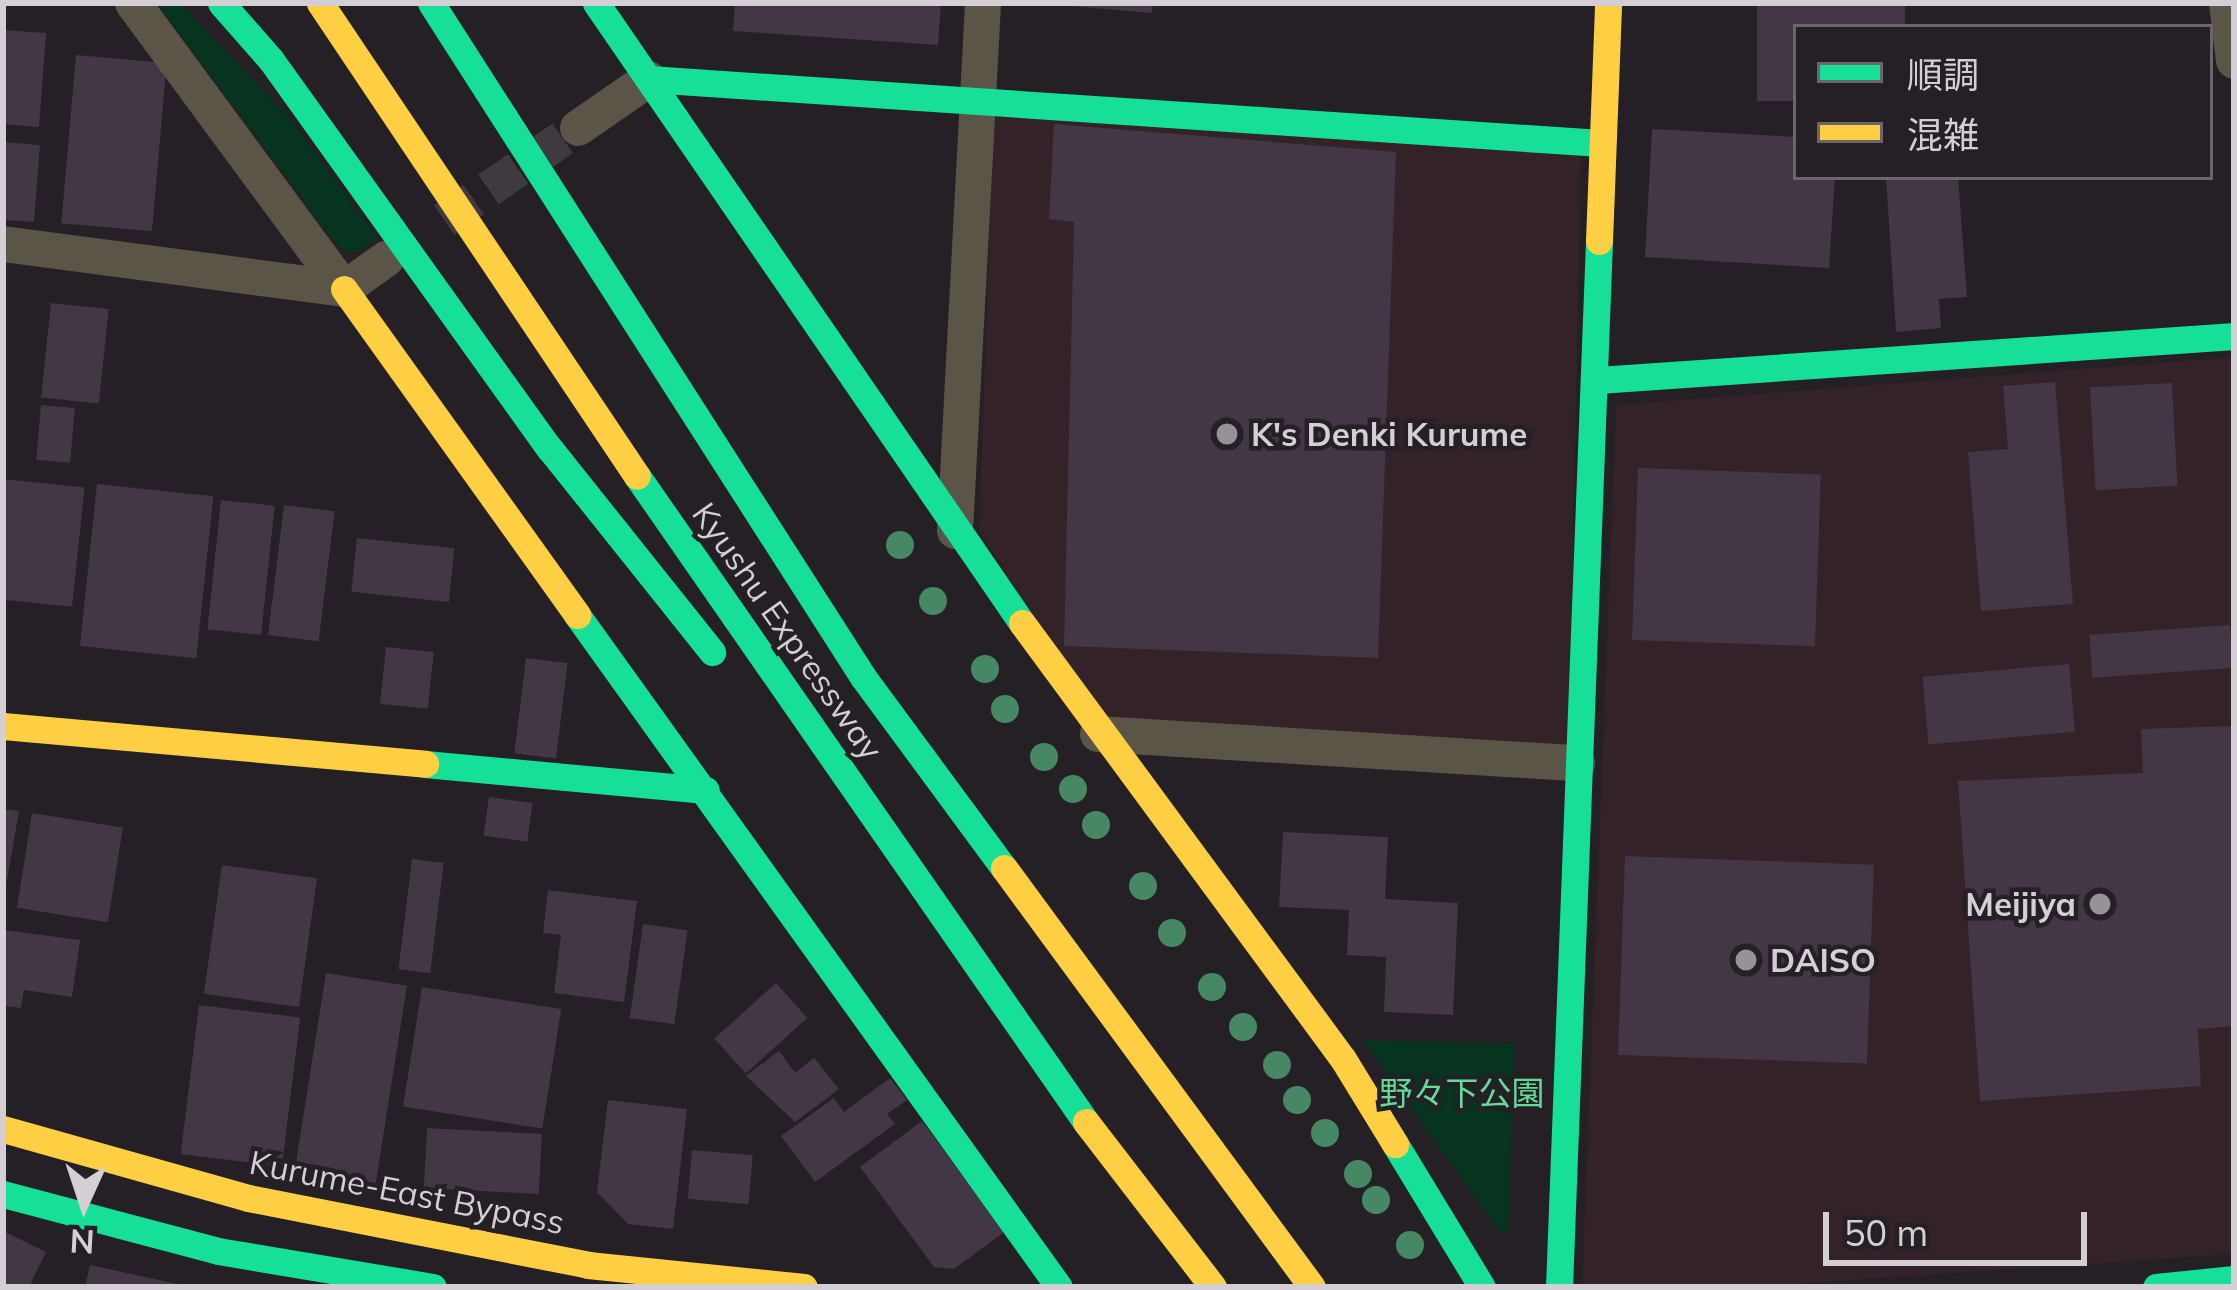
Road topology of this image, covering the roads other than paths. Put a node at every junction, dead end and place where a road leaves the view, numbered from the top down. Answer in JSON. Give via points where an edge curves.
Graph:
{"nodes":[{"id":1,"x":133,"y":3,"type":"edge"},
{"id":2,"x":221,"y":3,"type":"edge"},
{"id":3,"x":320,"y":3,"type":"edge"},
{"id":4,"x":430,"y":3,"type":"edge"},
{"id":5,"x":596,"y":3,"type":"edge"},
{"id":6,"x":983,"y":3,"type":"edge"},
{"id":7,"x":1608,"y":3,"type":"edge"},
{"id":8,"x":2227,"y":3,"type":"edge"},
{"id":9,"x":2234,"y":61,"type":"edge"},
{"id":10,"x":649,"y":79,"type":"junction"},
{"id":11,"x":977,"y":101,"type":"junction"},
{"id":12,"x":578,"y":128,"type":"tunnel mouth"},
{"id":13,"x":1601,"y":143,"type":"junction"},
{"id":14,"x":3,"y":244,"type":"edge"},
{"id":15,"x":386,"y":260,"type":"dead end"},
{"id":16,"x":344,"y":289,"type":"junction"},
{"id":17,"x":2234,"y":336,"type":"edge"},
{"id":18,"x":1598,"y":380,"type":"junction"},
{"id":19,"x":955,"y":532,"type":"junction"},
{"id":20,"x":729,"y":674,"type":"dead end"},
{"id":21,"x":3,"y":726,"type":"edge"},
{"id":22,"x":1098,"y":734,"type":"junction"},
{"id":23,"x":789,"y":748,"type":"dead end"},
{"id":24,"x":1577,"y":763,"type":"junction"},
{"id":25,"x":706,"y":790,"type":"junction"},
{"id":26,"x":1072,"y":1103,"type":"junction"},
{"id":27,"x":3,"y":1129,"type":"edge"},
{"id":28,"x":3,"y":1194,"type":"edge"},
{"id":29,"x":2234,"y":1279,"type":"edge"},
{"id":30,"x":433,"y":1287,"type":"edge"},
{"id":31,"x":804,"y":1287,"type":"edge"},
{"id":32,"x":1059,"y":1287,"type":"edge"},
{"id":33,"x":1213,"y":1287,"type":"edge"},
{"id":34,"x":1312,"y":1287,"type":"edge"},
{"id":35,"x":1482,"y":1287,"type":"edge"},
{"id":36,"x":1559,"y":1287,"type":"edge"},
{"id":37,"x":2156,"y":1287,"type":"edge"}],
"edges":[{"from":1,"to":16,"type":"street"},
{"from":2,"to":20,"type":"main road","via":[[271,60],[550,449]]},
{"from":3,"to":26,"type":"main road","name":"Kyushu Expressway"},
{"from":4,"to":34,"type":"main road","name":"Kyushu Expressway","via":[[863,676]]},
{"from":5,"to":10,"type":"main road"},
{"from":6,"to":11,"type":"street"},
{"from":7,"to":13,"type":"main road"},
{"from":8,"to":9,"type":"street"},
{"from":10,"to":11,"type":"main road"},
{"from":10,"to":12,"type":"street"},
{"from":10,"to":19,"type":"main road"},
{"from":11,"to":13,"type":"main road"},
{"from":11,"to":19,"type":"street"},
{"from":13,"to":18,"type":"main road"},
{"from":14,"to":16,"type":"street"},
{"from":15,"to":16,"type":"street"},
{"from":16,"to":25,"type":"main road"},
{"from":17,"to":18,"type":"main road"},
{"from":18,"to":24,"type":"main road"},
{"from":19,"to":22,"type":"main road"},
{"from":21,"to":25,"type":"main road"},
{"from":22,"to":24,"type":"street"},
{"from":22,"to":35,"type":"main road","via":[[1343,1059]]},
{"from":23,"to":26,"type":"main road"},
{"from":24,"to":36,"type":"main road"},
{"from":25,"to":32,"type":"main road"},
{"from":26,"to":33,"type":"main road","name":"Kyushu Expressway"},
{"from":27,"to":31,"type":"main road","name":"Kurume-East Bypass","via":[[248,1198],[565,1261]]},
{"from":28,"to":30,"type":"main road","via":[[218,1251]]},
{"from":29,"to":37,"type":"main road"}]}
